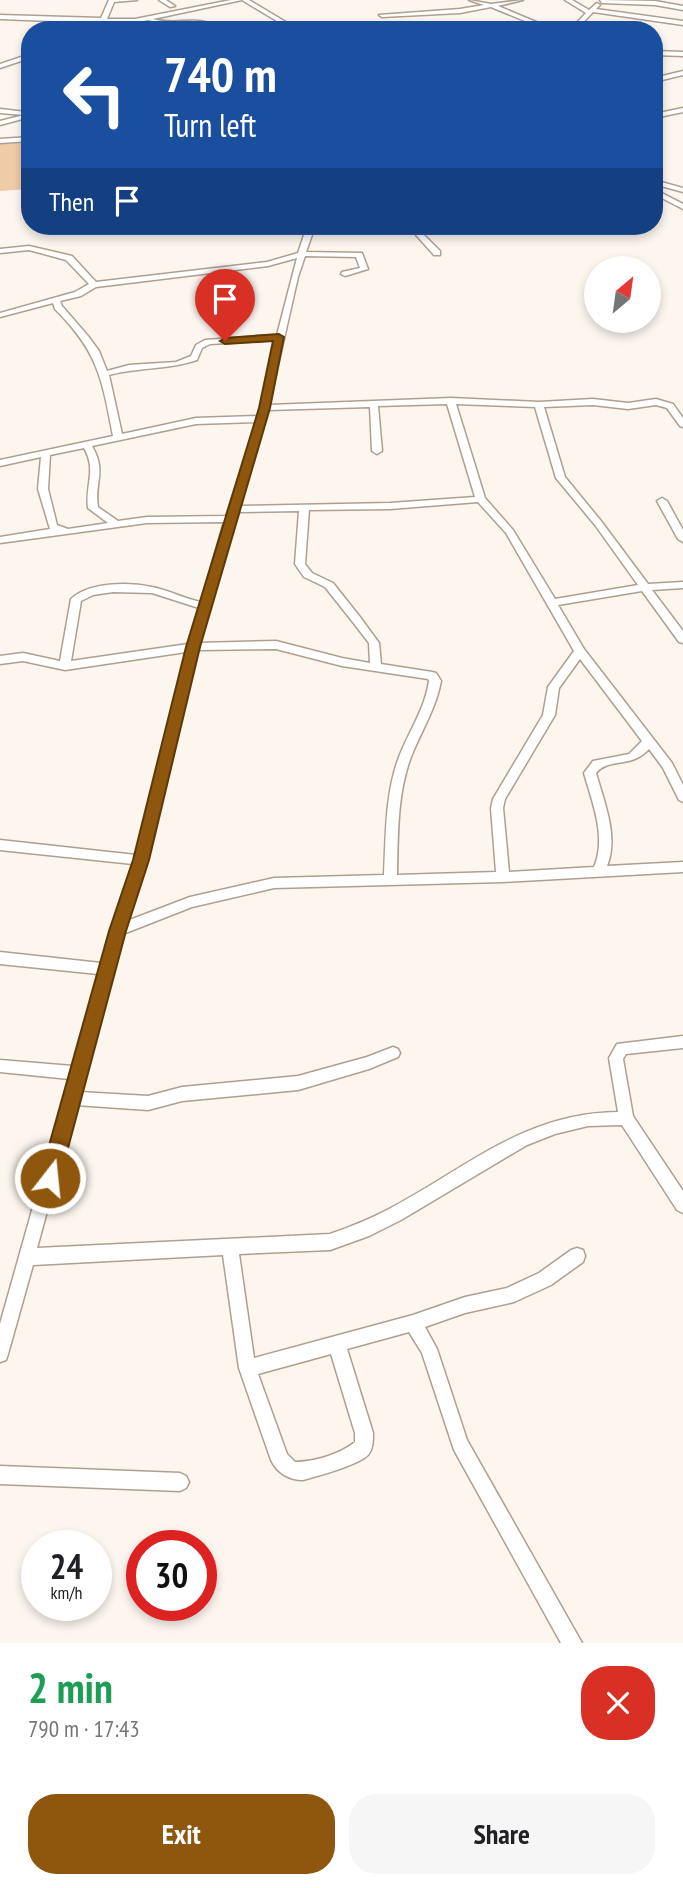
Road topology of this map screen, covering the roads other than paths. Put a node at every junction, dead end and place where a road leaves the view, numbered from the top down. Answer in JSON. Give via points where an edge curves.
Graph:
{"nodes":[{"id":1,"x":112,"y":0,"type":"edge"},
{"id":2,"x":134,"y":0,"type":"edge"},
{"id":3,"x":162,"y":0,"type":"edge"},
{"id":4,"x":239,"y":0,"type":"edge"},
{"id":5,"x":245,"y":0,"type":"edge"},
{"id":6,"x":472,"y":0,"type":"edge"},
{"id":7,"x":514,"y":0,"type":"edge"},
{"id":8,"x":520,"y":0,"type":"edge"},
{"id":9,"x":568,"y":0,"type":"edge"},
{"id":10,"x":602,"y":0,"type":"edge"},
{"id":11,"x":172,"y":6,"type":"dead end"},
{"id":12,"x":494,"y":6,"type":"junction"},
{"id":13,"x":683,"y":8,"type":"edge"},
{"id":14,"x":184,"y":11,"type":"junction"},
{"id":15,"x":592,"y":11,"type":"junction"},
{"id":16,"x":0,"y":17,"type":"edge"},
{"id":17,"x":148,"y":18,"type":"junction"},
{"id":18,"x":194,"y":18,"type":"junction"},
{"id":19,"x":101,"y":21,"type":"junction"},
{"id":20,"x":135,"y":21,"type":"joint"},
{"id":21,"x":156,"y":21,"type":"edge"},
{"id":22,"x":180,"y":21,"type":"edge"},
{"id":23,"x":201,"y":21,"type":"edge"},
{"id":24,"x":281,"y":21,"type":"edge"},
{"id":25,"x":377,"y":21,"type":"edge"},
{"id":26,"x":530,"y":21,"type":"edge"},
{"id":27,"x":582,"y":21,"type":"edge"},
{"id":28,"x":683,"y":23,"type":"edge"},
{"id":29,"x":663,"y":53,"type":"edge"},
{"id":30,"x":683,"y":54,"type":"edge"},
{"id":31,"x":21,"y":59,"type":"edge"},
{"id":32,"x":0,"y":66,"type":"edge"},
{"id":33,"x":683,"y":73,"type":"edge"},
{"id":34,"x":663,"y":78,"type":"edge"},
{"id":35,"x":683,"y":110,"type":"edge"},
{"id":36,"x":0,"y":111,"type":"edge"},
{"id":37,"x":10,"y":112,"type":"junction"},
{"id":38,"x":21,"y":113,"type":"edge"},
{"id":39,"x":663,"y":114,"type":"edge"},
{"id":40,"x":21,"y":117,"type":"edge"},
{"id":41,"x":2,"y":123,"type":"edge"},
{"id":42,"x":21,"y":140,"type":"edge"},
{"id":43,"x":0,"y":141,"type":"edge"},
{"id":44,"x":663,"y":184,"type":"edge"},
{"id":45,"x":683,"y":190,"type":"edge"},
{"id":46,"x":663,"y":196,"type":"edge"},
{"id":47,"x":683,"y":207,"type":"edge"},
{"id":48,"x":308,"y":235,"type":"edge"},
{"id":49,"x":420,"y":235,"type":"edge"},
{"id":50,"x":0,"y":251,"type":"edge"},
{"id":51,"x":437,"y":253,"type":"dead end"},
{"id":52,"x":303,"y":254,"type":"junction"},
{"id":53,"x":345,"y":274,"type":"dead end"},
{"id":54,"x":94,"y":285,"type":"junction"},
{"id":55,"x":56,"y":300,"type":"junction"},
{"id":56,"x":0,"y":315,"type":"edge"},
{"id":57,"x":279,"y":337,"type":"junction"},
{"id":58,"x":104,"y":374,"type":"junction"},
{"id":59,"x":451,"y":401,"type":"junction"},
{"id":60,"x":374,"y":404,"type":"junction"},
{"id":61,"x":539,"y":405,"type":"junction"},
{"id":62,"x":263,"y":413,"type":"junction"},
{"id":63,"x":683,"y":424,"type":"edge"},
{"id":64,"x":118,"y":437,"type":"junction"},
{"id":65,"x":86,"y":444,"type":"junction"},
{"id":66,"x":377,"y":451,"type":"dead end"},
{"id":67,"x":46,"y":452,"type":"junction"},
{"id":68,"x":0,"y":463,"type":"edge"},
{"id":69,"x":478,"y":494,"type":"junction"},
{"id":70,"x":662,"y":501,"type":"dead end"},
{"id":71,"x":304,"y":508,"type":"junction"},
{"id":72,"x":232,"y":514,"type":"junction"},
{"id":73,"x":114,"y":523,"type":"junction"},
{"id":74,"x":58,"y":531,"type":"junction"},
{"id":75,"x":683,"y":539,"type":"edge"},
{"id":76,"x":0,"y":540,"type":"edge"},
{"id":77,"x":683,"y":585,"type":"edge"},
{"id":78,"x":645,"y":587,"type":"junction"},
{"id":79,"x":552,"y":603,"type":"junction"},
{"id":80,"x":205,"y":606,"type":"junction"},
{"id":81,"x":683,"y":639,"type":"edge"},
{"id":82,"x":193,"y":647,"type":"junction"},
{"id":83,"x":580,"y":651,"type":"junction"},
{"id":84,"x":0,"y":660,"type":"edge"},
{"id":85,"x":65,"y":666,"type":"junction"},
{"id":86,"x":376,"y":666,"type":"junction"},
{"id":87,"x":649,"y":741,"type":"junction"},
{"id":88,"x":683,"y":797,"type":"edge"},
{"id":89,"x":0,"y":845,"type":"edge"},
{"id":90,"x":141,"y":860,"type":"junction"},
{"id":91,"x":683,"y":867,"type":"edge"},
{"id":92,"x":599,"y":872,"type":"junction"},
{"id":93,"x":503,"y":877,"type":"junction"},
{"id":94,"x":390,"y":881,"type":"junction"},
{"id":95,"x":117,"y":931,"type":"junction"},
{"id":96,"x":0,"y":957,"type":"edge"},
{"id":97,"x":107,"y":969,"type":"junction"},
{"id":98,"x":683,"y":1042,"type":"edge"},
{"id":99,"x":393,"y":1053,"type":"dead end"},
{"id":100,"x":0,"y":1066,"type":"edge"},
{"id":101,"x":80,"y":1073,"type":"junction"},
{"id":102,"x":72,"y":1098,"type":"junction"},
{"id":103,"x":626,"y":1118,"type":"junction"},
{"id":104,"x":677,"y":1181,"type":"edge"},
{"id":105,"x":683,"y":1205,"type":"edge"},
{"id":106,"x":230,"y":1247,"type":"junction"},
{"id":107,"x":577,"y":1256,"type":"dead end"},
{"id":108,"x":27,"y":1257,"type":"junction"},
{"id":109,"x":413,"y":1323,"type":"junction"},
{"id":110,"x":337,"y":1344,"type":"junction"},
{"id":111,"x":0,"y":1354,"type":"edge"},
{"id":112,"x":247,"y":1368,"type":"junction"},
{"id":113,"x":0,"y":1475,"type":"edge"},
{"id":114,"x":180,"y":1482,"type":"dead end"},
{"id":115,"x":572,"y":1643,"type":"edge"}],
"edges":[{"from":1,"to":2,"type":"street"},
{"from":1,"to":19,"type":"street"},
{"from":3,"to":11,"type":"street"},
{"from":4,"to":14,"type":"street"},
{"from":5,"to":24,"type":"street"},
{"from":6,"to":12,"type":"street"},
{"from":7,"to":8,"type":"street"},
{"from":7,"to":12,"type":"street"},
{"from":9,"to":15,"type":"street"},
{"from":10,"to":13,"type":"street"},
{"from":10,"to":15,"type":"street"},
{"from":12,"to":25,"type":"street","via":[[382,13]]},
{"from":12,"to":26,"type":"street"},
{"from":14,"to":17,"type":"street"},
{"from":14,"to":18,"type":"street"},
{"from":15,"to":27,"type":"street"},
{"from":15,"to":28,"type":"street"},
{"from":16,"to":19,"type":"street"},
{"from":17,"to":20,"type":"street"},
{"from":17,"to":21,"type":"street"},
{"from":18,"to":22,"type":"street"},
{"from":18,"to":23,"type":"street"},
{"from":19,"to":20,"type":"street"},
{"from":29,"to":30,"type":"street"},
{"from":31,"to":32,"type":"street"},
{"from":33,"to":34,"type":"street"},
{"from":35,"to":39,"type":"street"},
{"from":36,"to":37,"type":"street"},
{"from":37,"to":38,"type":"street"},
{"from":37,"to":41,"type":"street"},
{"from":40,"to":41,"type":"street"},
{"from":42,"to":43,"type":"street"},
{"from":44,"to":45,"type":"street"},
{"from":46,"to":47,"type":"street"},
{"from":48,"to":52,"type":"street"},
{"from":49,"to":51,"type":"street"},
{"from":50,"to":54,"type":"street","via":[[29,248],[69,258]]},
{"from":52,"to":53,"type":"street","via":[[359,256],[364,269]]},
{"from":52,"to":54,"type":"street","via":[[268,264]]},
{"from":52,"to":57,"type":"street"},
{"from":54,"to":55,"type":"street"},
{"from":55,"to":56,"type":"street"},
{"from":55,"to":58,"type":"street","via":[[90,340]]},
{"from":57,"to":58,"type":"street","via":[[208,342],[194,358],[180,364],[129,367]]},
{"from":57,"to":62,"type":"street"},
{"from":58,"to":64,"type":"street"},
{"from":59,"to":60,"type":"street"},
{"from":59,"to":61,"type":"street"},
{"from":59,"to":69,"type":"street"},
{"from":60,"to":62,"type":"street"},
{"from":60,"to":66,"type":"street"},
{"from":61,"to":63,"type":"street","via":[[664,403]]},
{"from":61,"to":78,"type":"street","via":[[561,478]]},
{"from":62,"to":64,"type":"street"},
{"from":62,"to":72,"type":"street"},
{"from":64,"to":65,"type":"street"},
{"from":65,"to":67,"type":"street"},
{"from":65,"to":73,"type":"street","via":[[98,467],[93,508]]},
{"from":67,"to":68,"type":"street"},
{"from":67,"to":74,"type":"street","via":[[43,489]]},
{"from":69,"to":71,"type":"street","via":[[409,505]]},
{"from":69,"to":79,"type":"street","via":[[510,531]]},
{"from":70,"to":75,"type":"street"},
{"from":71,"to":72,"type":"street"},
{"from":71,"to":86,"type":"street","via":[[300,564],[308,575],[329,585],[374,643]]},
{"from":72,"to":73,"type":"street"},
{"from":72,"to":80,"type":"street"},
{"from":73,"to":74,"type":"street"},
{"from":74,"to":76,"type":"street"},
{"from":77,"to":78,"type":"street"},
{"from":78,"to":79,"type":"street"},
{"from":78,"to":81,"type":"street"},
{"from":79,"to":83,"type":"street"},
{"from":80,"to":82,"type":"street"},
{"from":80,"to":85,"type":"street","via":[[146,590],[85,593],[76,599]]},
{"from":82,"to":85,"type":"street"},
{"from":82,"to":86,"type":"street","via":[[276,645]]},
{"from":82,"to":90,"type":"street"},
{"from":83,"to":87,"type":"street"},
{"from":83,"to":93,"type":"street","via":[[554,687],[549,715],[499,800]]},
{"from":84,"to":85,"type":"street","via":[[23,657]]},
{"from":86,"to":94,"type":"street","via":[[425,674],[435,681],[403,764]]},
{"from":87,"to":88,"type":"street"},
{"from":87,"to":92,"type":"street","via":[[632,757],[592,768],[606,855]]},
{"from":89,"to":90,"type":"street"},
{"from":90,"to":95,"type":"street"},
{"from":91,"to":92,"type":"street"},
{"from":92,"to":93,"type":"street"},
{"from":93,"to":94,"type":"street"},
{"from":94,"to":95,"type":"street","via":[[254,886],[190,902]]},
{"from":95,"to":97,"type":"street"},
{"from":96,"to":97,"type":"street"},
{"from":97,"to":101,"type":"street"},
{"from":98,"to":103,"type":"street","via":[[618,1051]]},
{"from":99,"to":102,"type":"street","via":[[298,1083],[182,1094],[148,1103]]},
{"from":100,"to":101,"type":"street"},
{"from":101,"to":102,"type":"street"},
{"from":102,"to":108,"type":"street"},
{"from":103,"to":104,"type":"street"},
{"from":103,"to":106,"type":"street","via":[[588,1119],[517,1143],[354,1236],[330,1242]]},
{"from":104,"to":105,"type":"street"},
{"from":106,"to":108,"type":"street"},
{"from":106,"to":112,"type":"street"},
{"from":107,"to":109,"type":"street","via":[[545,1279],[508,1296]]},
{"from":108,"to":111,"type":"street"},
{"from":109,"to":110,"type":"street"},
{"from":109,"to":115,"type":"street","via":[[429,1349],[460,1444]]},
{"from":110,"to":112,"type":"street"},
{"from":110,"to":112,"type":"street","via":[[364,1444],[361,1450],[300,1472],[280,1460]]},
{"from":113,"to":114,"type":"street"}]}
